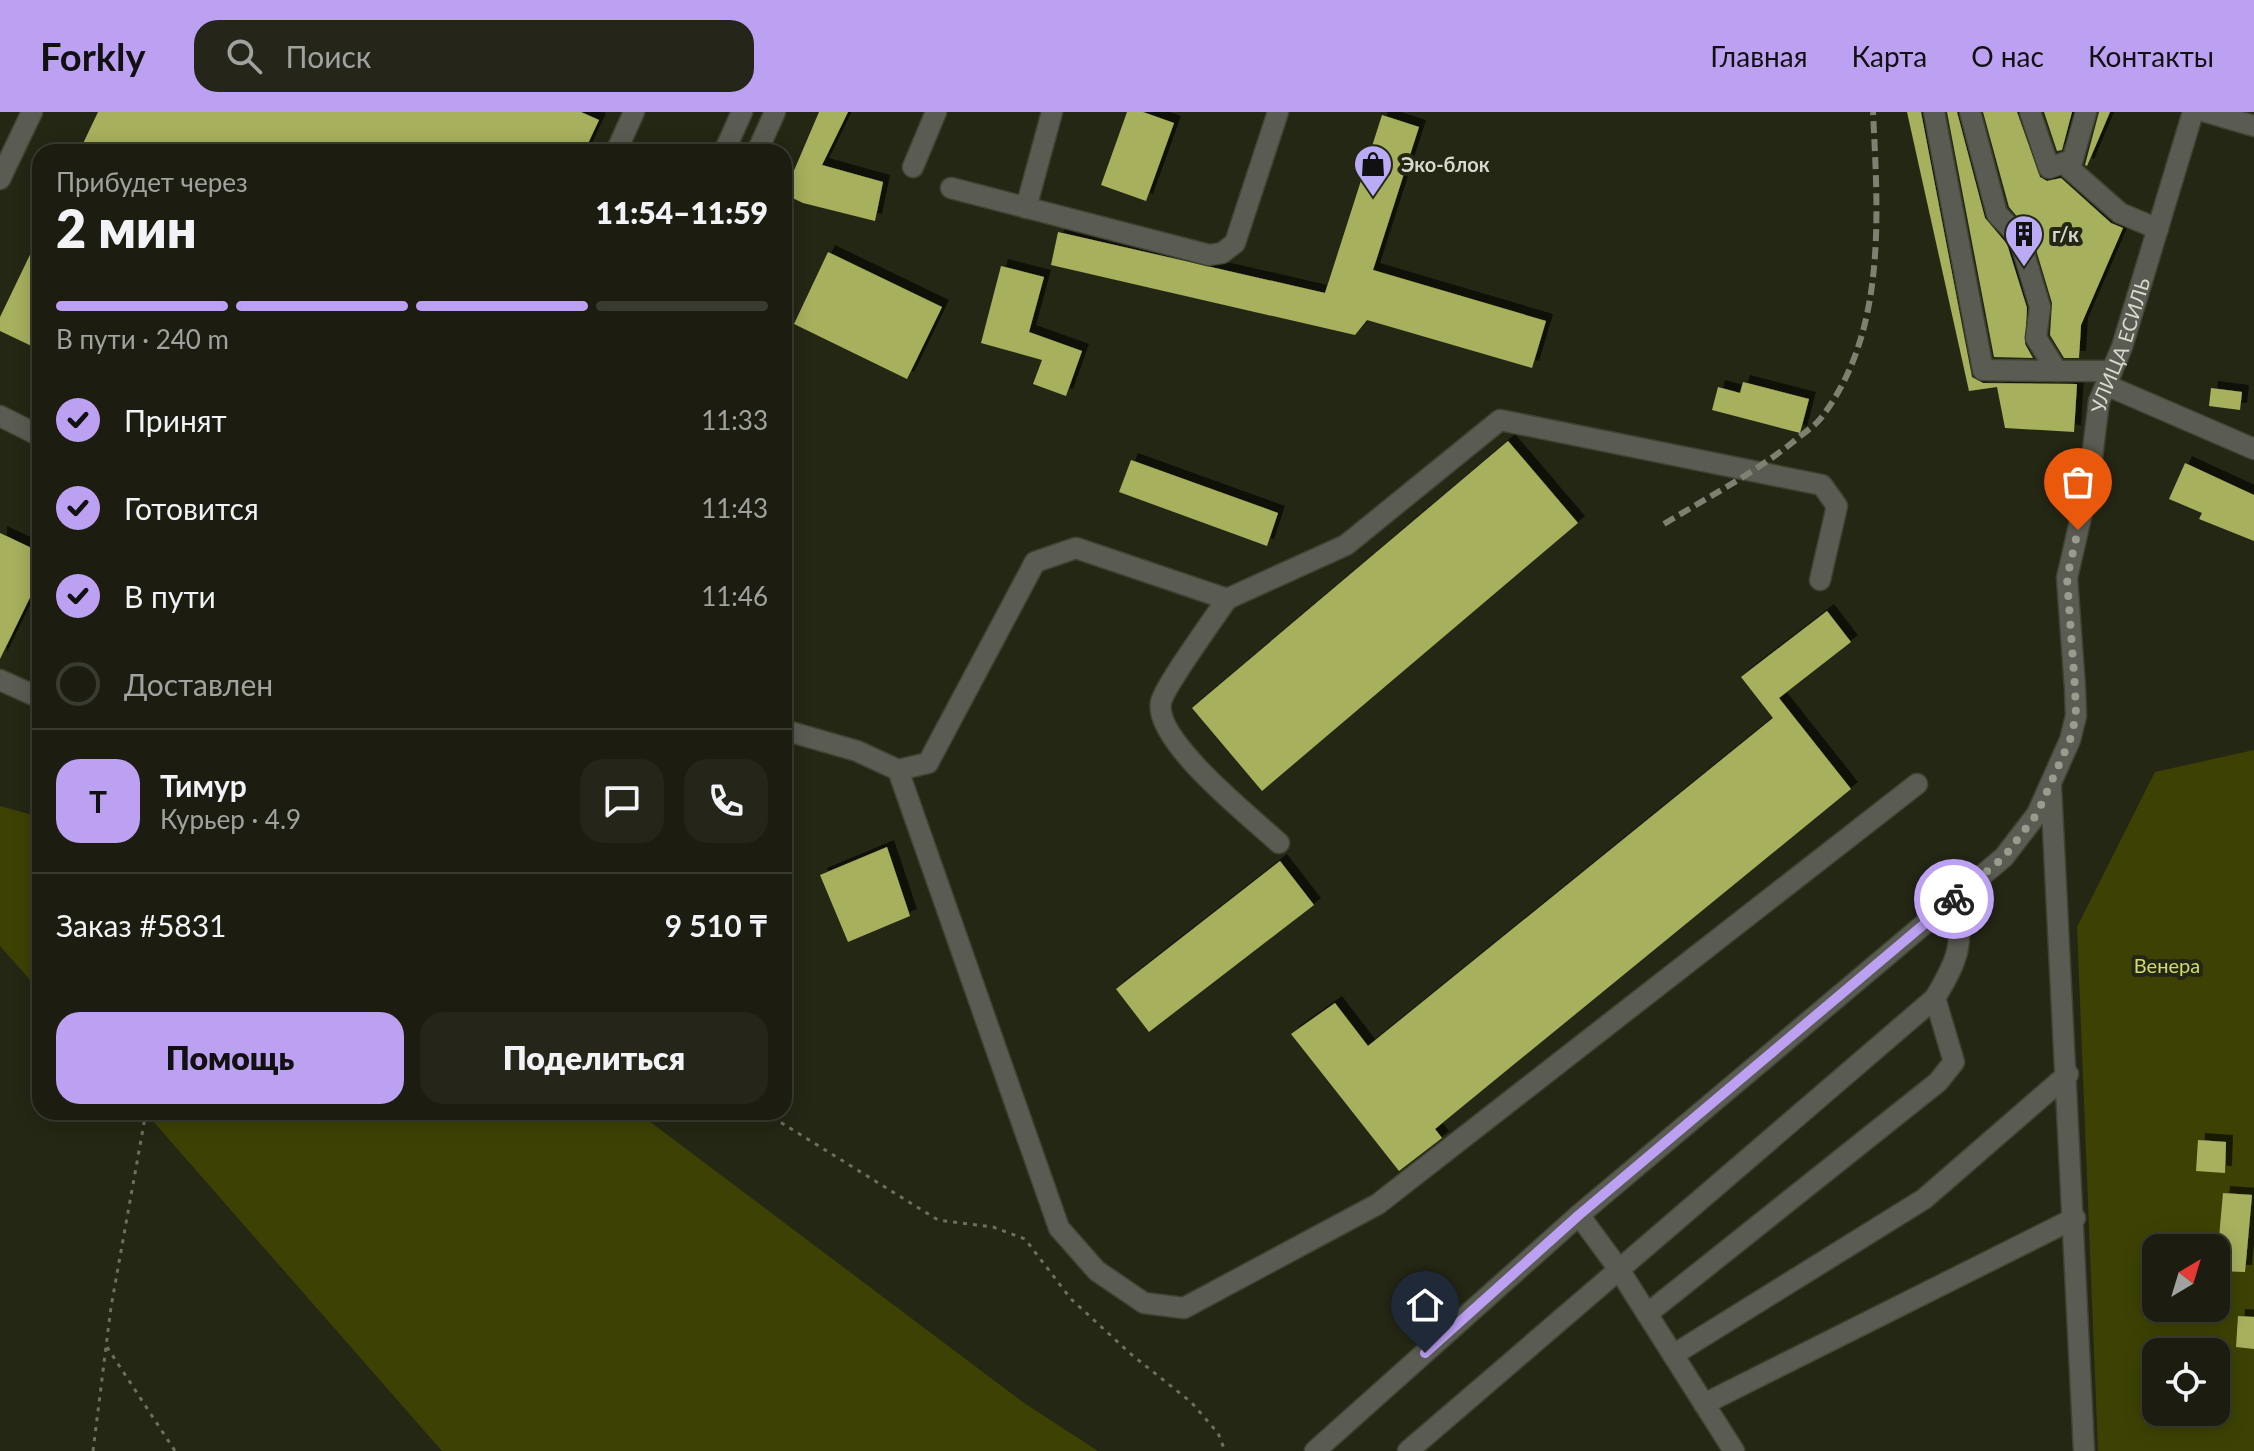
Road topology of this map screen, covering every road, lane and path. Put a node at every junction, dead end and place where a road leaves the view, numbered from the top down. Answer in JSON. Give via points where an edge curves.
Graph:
{"nodes":[{"id":1,"x":32,"y":112,"type":"edge"},
{"id":2,"x":634,"y":112,"type":"edge"},
{"id":3,"x":742,"y":112,"type":"edge"},
{"id":4,"x":775,"y":112,"type":"edge"},
{"id":5,"x":936,"y":112,"type":"edge"},
{"id":6,"x":1052,"y":112,"type":"edge"},
{"id":7,"x":1934,"y":112,"type":"edge"},
{"id":8,"x":1970,"y":112,"type":"edge"},
{"id":9,"x":2030,"y":112,"type":"edge"},
{"id":10,"x":2086,"y":112,"type":"edge"},
{"id":11,"x":2193,"y":112,"type":"edge"},
{"id":12,"x":2206,"y":112,"type":"edge"},
{"id":13,"x":1271,"y":114,"type":"edge"},
{"id":14,"x":2254,"y":126,"type":"edge"},
{"id":15,"x":620,"y":144,"type":"edge"},
{"id":16,"x":728,"y":144,"type":"edge"},
{"id":17,"x":761,"y":144,"type":"edge"},
{"id":18,"x":2072,"y":160,"type":"junction"},
{"id":19,"x":913,"y":167,"type":"dead end"},
{"id":20,"x":0,"y":179,"type":"edge"},
{"id":21,"x":951,"y":188,"type":"dead end"},
{"id":22,"x":1026,"y":208,"type":"junction"},
{"id":23,"x":2158,"y":229,"type":"junction"},
{"id":24,"x":2057,"y":371,"type":"junction"},
{"id":25,"x":2109,"y":378,"type":"junction"},
{"id":26,"x":0,"y":416,"type":"edge"},
{"id":27,"x":32,"y":432,"type":"edge"},
{"id":28,"x":2254,"y":449,"type":"edge"},
{"id":29,"x":1820,"y":580,"type":"dead end"},
{"id":30,"x":1227,"y":599,"type":"junction"},
{"id":31,"x":0,"y":680,"type":"edge"},
{"id":32,"x":32,"y":694,"type":"edge"},
{"id":33,"x":792,"y":732,"type":"edge"},
{"id":34,"x":898,"y":770,"type":"junction"},
{"id":35,"x":1917,"y":784,"type":"dead end"},
{"id":36,"x":2051,"y":784,"type":"junction"},
{"id":37,"x":1279,"y":843,"type":"dead end"},
{"id":38,"x":1955,"y":898,"type":"junction"},
{"id":39,"x":1935,"y":998,"type":"junction"},
{"id":40,"x":2068,"y":1074,"type":"junction"},
{"id":41,"x":145,"y":1120,"type":"edge"},
{"id":42,"x":777,"y":1120,"type":"edge"},
{"id":43,"x":1579,"y":1215,"type":"junction"},
{"id":44,"x":2075,"y":1218,"type":"junction"},
{"id":45,"x":1618,"y":1268,"type":"junction"},
{"id":46,"x":1647,"y":1314,"type":"junction"},
{"id":47,"x":106,"y":1346,"type":"junction"},
{"id":48,"x":1673,"y":1355,"type":"junction"},
{"id":49,"x":1704,"y":1404,"type":"junction"},
{"id":50,"x":93,"y":1451,"type":"edge"},
{"id":51,"x":175,"y":1451,"type":"edge"},
{"id":52,"x":1225,"y":1451,"type":"edge"},
{"id":53,"x":1315,"y":1451,"type":"edge"},
{"id":54,"x":1408,"y":1451,"type":"edge"},
{"id":55,"x":1734,"y":1451,"type":"edge"},
{"id":56,"x":2084,"y":1451,"type":"edge"}],
"edges":[{"from":1,"to":20,"type":"street"},
{"from":2,"to":15,"type":"street"},
{"from":3,"to":16,"type":"street"},
{"from":4,"to":17,"type":"street"},
{"from":5,"to":19,"type":"street"},
{"from":6,"to":22,"type":"street"},
{"from":7,"to":24,"type":"street","via":[[1983,370]]},
{"from":8,"to":24,"type":"street","via":[[1997,214],[2019,237],[2040,307],[2036,338]]},
{"from":9,"to":18,"type":"street","via":[[2049,168]]},
{"from":10,"to":18,"type":"street"},
{"from":11,"to":23,"type":"street","name":"УЛИЦА ЕСИЛЬ"},
{"from":12,"to":14,"type":"street"},
{"from":13,"to":22,"type":"street","via":[[1235,243],[1222,253],[1209,255]]},
{"from":18,"to":23,"type":"street","via":[[2070,169],[2120,213]]},
{"from":21,"to":22,"type":"street"},
{"from":23,"to":25,"type":"street","name":"УЛИЦА ЕСИЛЬ"},
{"from":24,"to":25,"type":"street"},
{"from":25,"to":28,"type":"street"},
{"from":25,"to":36,"type":"street","name":"УЛИЦА ЕСИЛЬ","via":[[2099,401],[2089,482],[2067,578],[2076,716]]},
{"from":26,"to":27,"type":"street"},
{"from":29,"to":30,"type":"street","via":[[1837,506],[1822,485],[1500,420],[1346,545]]},
{"from":30,"to":34,"type":"street","via":[[1076,548],[1035,562],[928,763]]},
{"from":30,"to":37,"type":"street","via":[[1161,701],[1163,726],[1188,758]]},
{"from":31,"to":32,"type":"street"},
{"from":33,"to":34,"type":"street","via":[[857,751]]},
{"from":34,"to":35,"type":"street","via":[[1059,1228],[1097,1271],[1144,1303],[1184,1308],[1378,1204]]},
{"from":36,"to":38,"type":"street","name":"УЛИЦА ЕСИЛЬ","via":[[2037,814],[2004,857]]},
{"from":36,"to":40,"type":"street"},
{"from":38,"to":39,"type":"street","via":[[1962,935],[1955,965]]},
{"from":38,"to":43,"type":"street","name":"УЛИЦА ЕСИЛЬ"},
{"from":39,"to":45,"type":"street"},
{"from":39,"to":46,"type":"street","via":[[1954,1062],[1938,1082]]},
{"from":40,"to":44,"type":"street"},
{"from":40,"to":48,"type":"street","via":[[1924,1199]]},
{"from":41,"to":47,"type":"path"},
{"from":42,"to":52,"type":"path","via":[[938,1220],[993,1227],[1025,1239],[1071,1299],[1191,1402],[1218,1433]]},
{"from":43,"to":45,"type":"street"},
{"from":43,"to":53,"type":"street","name":"УЛИЦА ЕСИЛЬ"},
{"from":44,"to":49,"type":"street"},
{"from":44,"to":56,"type":"street"},
{"from":45,"to":46,"type":"street"},
{"from":45,"to":54,"type":"street"},
{"from":46,"to":48,"type":"street"},
{"from":47,"to":50,"type":"path"},
{"from":47,"to":51,"type":"path"},
{"from":48,"to":49,"type":"street"},
{"from":49,"to":55,"type":"street"}]}
